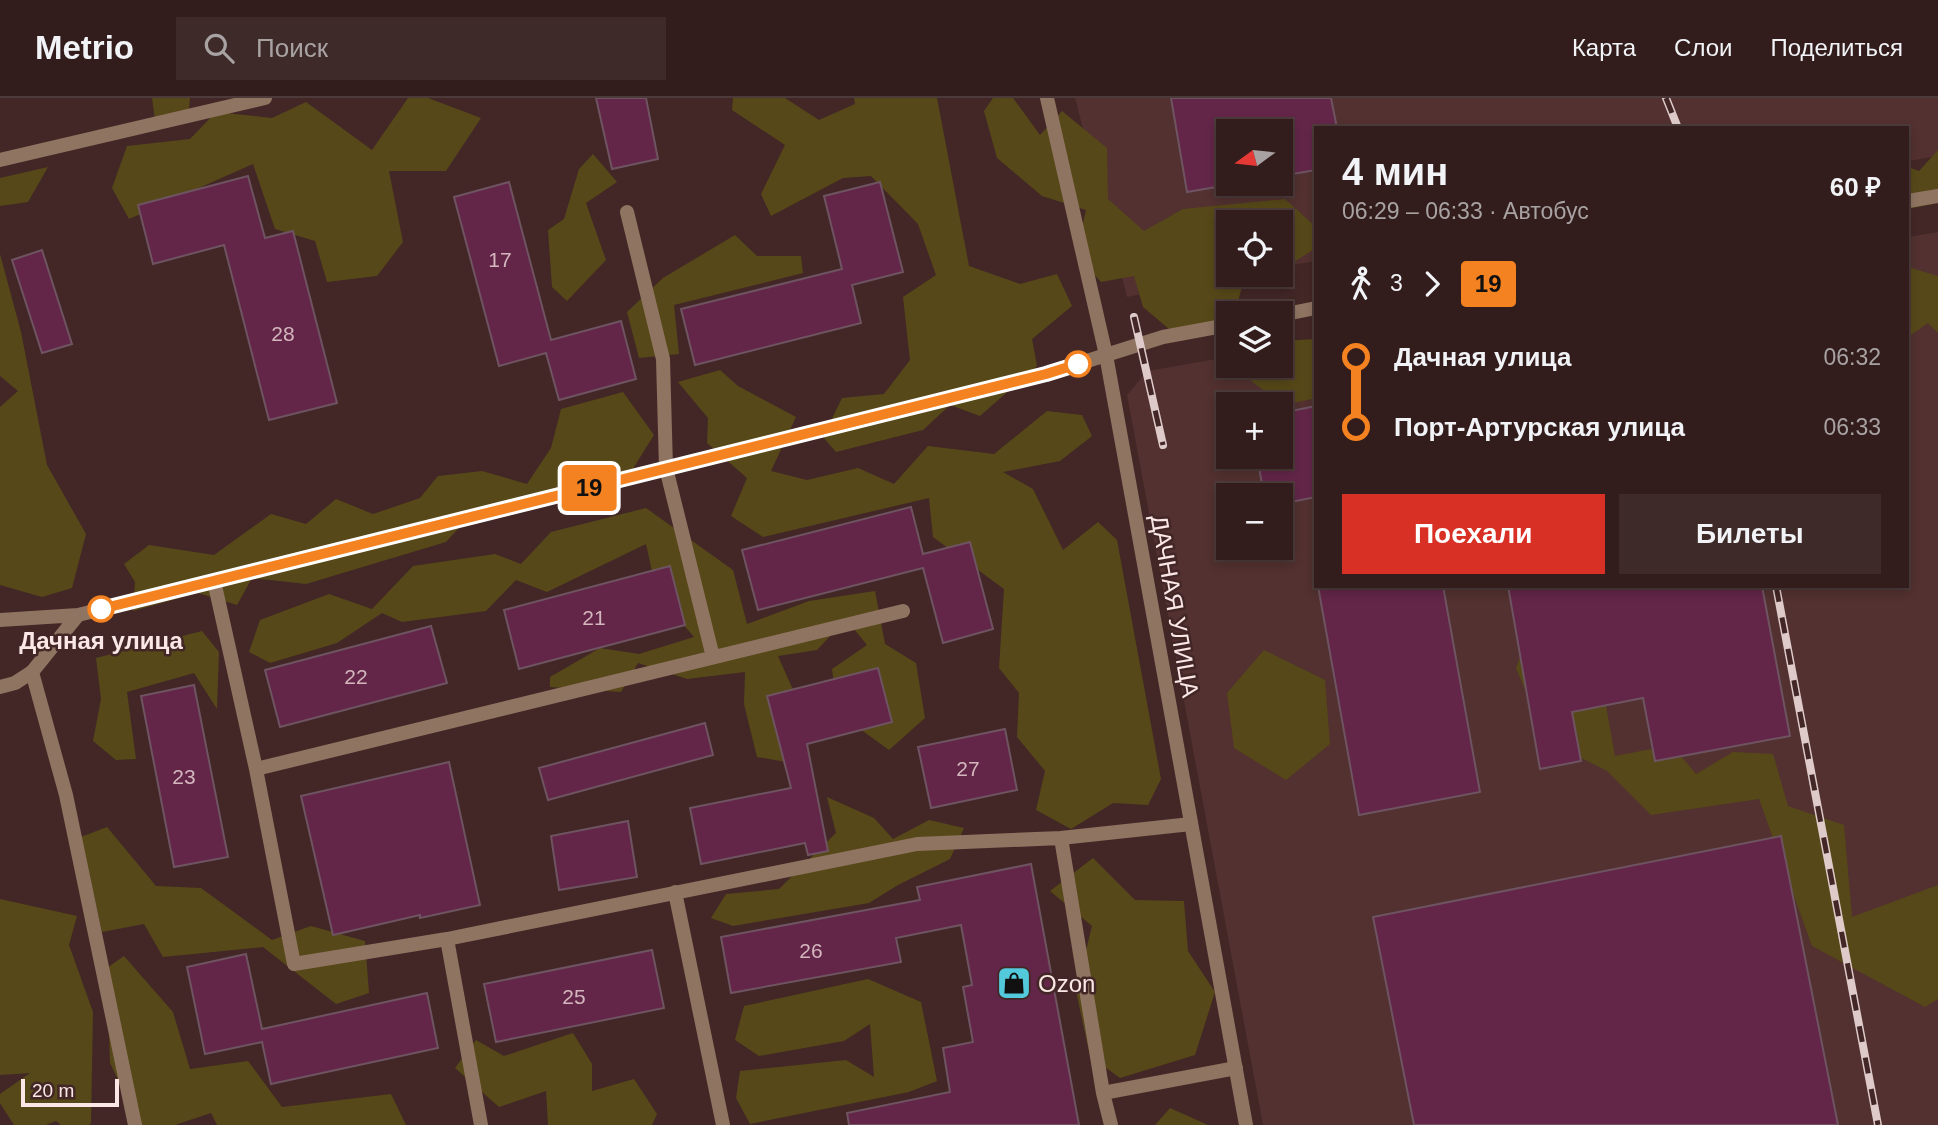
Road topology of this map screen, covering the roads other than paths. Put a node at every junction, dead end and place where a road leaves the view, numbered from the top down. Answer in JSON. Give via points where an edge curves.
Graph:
{"nodes":[{"id":1,"x":265,"y":98,"type":"edge"},
{"id":2,"x":1047,"y":98,"type":"edge"},
{"id":3,"x":0,"y":160,"type":"edge"},
{"id":4,"x":1938,"y":196,"type":"edge"},
{"id":5,"x":1909,"y":201,"type":"edge"},
{"id":6,"x":627,"y":212,"type":"dead end"},
{"id":7,"x":1314,"y":308,"type":"edge"},
{"id":8,"x":1293,"y":313,"type":"edge"},
{"id":9,"x":1216,"y":326,"type":"edge"},
{"id":10,"x":1106,"y":355,"type":"junction"},
{"id":11,"x":666,"y":468,"type":"junction"},
{"id":12,"x":214,"y":581,"type":"junction"},
{"id":13,"x":903,"y":611,"type":"dead end"},
{"id":14,"x":78,"y":615,"type":"junction"},
{"id":15,"x":0,"y":620,"type":"edge"},
{"id":16,"x":713,"y":657,"type":"junction"},
{"id":17,"x":32,"y":672,"type":"junction"},
{"id":18,"x":0,"y":687,"type":"edge"},
{"id":19,"x":256,"y":769,"type":"junction"},
{"id":20,"x":1191,"y":824,"type":"junction"},
{"id":21,"x":1061,"y":838,"type":"junction"},
{"id":22,"x":675,"y":892,"type":"junction"},
{"id":23,"x":447,"y":939,"type":"junction"},
{"id":24,"x":1236,"y":1068,"type":"junction"},
{"id":25,"x":1103,"y":1093,"type":"junction"},
{"id":26,"x":135,"y":1125,"type":"edge"},
{"id":27,"x":481,"y":1125,"type":"edge"},
{"id":28,"x":723,"y":1125,"type":"edge"},
{"id":29,"x":1111,"y":1125,"type":"edge"},
{"id":30,"x":1246,"y":1125,"type":"edge"}],
"edges":[{"from":1,"to":3,"type":"street"},
{"from":2,"to":10,"type":"street","name":"ДАЧНАЯ УЛИЦА"},
{"from":4,"to":5,"type":"street"},
{"from":6,"to":11,"type":"street","via":[[663,359]]},
{"from":7,"to":8,"type":"street"},
{"from":9,"to":10,"type":"street"},
{"from":10,"to":11,"type":"street"},
{"from":10,"to":20,"type":"street","name":"ДАЧНАЯ УЛИЦА"},
{"from":11,"to":12,"type":"street"},
{"from":11,"to":16,"type":"street"},
{"from":12,"to":14,"type":"street"},
{"from":12,"to":19,"type":"street"},
{"from":13,"to":16,"type":"street"},
{"from":14,"to":15,"type":"street"},
{"from":14,"to":17,"type":"street"},
{"from":16,"to":19,"type":"street"},
{"from":17,"to":18,"type":"street"},
{"from":17,"to":26,"type":"street","via":[[66,795]]},
{"from":19,"to":23,"type":"street","via":[[294,964]]},
{"from":20,"to":21,"type":"street"},
{"from":20,"to":24,"type":"street","name":"ДАЧНАЯ УЛИЦА"},
{"from":21,"to":22,"type":"street","via":[[917,844]]},
{"from":21,"to":25,"type":"street"},
{"from":22,"to":23,"type":"street"},
{"from":22,"to":28,"type":"street"},
{"from":23,"to":27,"type":"street"},
{"from":24,"to":25,"type":"street"},
{"from":24,"to":30,"type":"street","name":"ДАЧНАЯ УЛИЦА"},
{"from":25,"to":29,"type":"street"}]}
